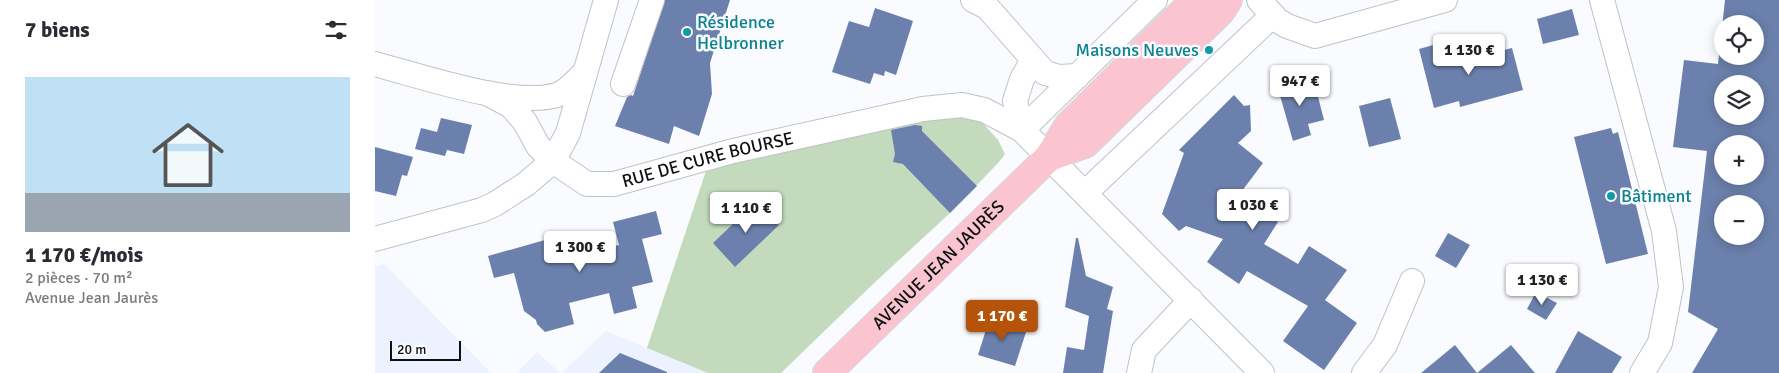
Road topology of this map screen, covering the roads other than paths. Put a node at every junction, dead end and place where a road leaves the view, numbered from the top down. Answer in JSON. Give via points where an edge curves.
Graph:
{"nodes":[{"id":1,"x":606,"y":0,"type":"edge"},
{"id":2,"x":652,"y":0,"type":"edge"},
{"id":3,"x":973,"y":0,"type":"edge"},
{"id":4,"x":1155,"y":0,"type":"edge"},
{"id":5,"x":1195,"y":0,"type":"edge"},
{"id":6,"x":1228,"y":0,"type":"edge"},
{"id":7,"x":1445,"y":0,"type":"edge"},
{"id":8,"x":1602,"y":0,"type":"edge"},
{"id":9,"x":1266,"y":7,"type":"edge"},
{"id":10,"x":1033,"y":60,"type":"junction"},
{"id":11,"x":375,"y":64,"type":"edge"},
{"id":12,"x":584,"y":73,"type":"junction"},
{"id":13,"x":1077,"y":76,"type":"junction"},
{"id":14,"x":623,"y":84,"type":"dead end"},
{"id":15,"x":487,"y":93,"type":"junction"},
{"id":16,"x":1023,"y":130,"type":"junction"},
{"id":17,"x":1049,"y":157,"type":"junction"},
{"id":18,"x":553,"y":161,"type":"junction"},
{"id":19,"x":1085,"y":193,"type":"junction"},
{"id":20,"x":375,"y":238,"type":"edge"},
{"id":21,"x":1412,"y":282,"type":"dead end"},
{"id":22,"x":1191,"y":300,"type":"junction"},
{"id":23,"x":827,"y":373,"type":"edge"},
{"id":24,"x":1139,"y":373,"type":"edge"},
{"id":25,"x":1262,"y":373,"type":"edge"},
{"id":26,"x":1364,"y":373,"type":"edge"},
{"id":27,"x":1642,"y":373,"type":"edge"}],
"edges":[{"from":1,"to":12,"type":"street"},
{"from":2,"to":14,"type":"street"},
{"from":3,"to":10,"type":"street","via":[[987,7]]},
{"from":4,"to":13,"type":"street"},
{"from":5,"to":17,"type":"main road","name":"AVENUE JEAN JAURÈS","via":[[1068,126]]},
{"from":6,"to":17,"type":"main road","name":"AVENUE JEAN JAURÈS","via":[[1221,11],[1085,144]]},
{"from":7,"to":9,"type":"street","via":[[1315,36],[1287,26]]},
{"from":8,"to":27,"type":"street","via":[[1664,231],[1671,287],[1660,343]]},
{"from":9,"to":19,"type":"street"},
{"from":10,"to":13,"type":"street","via":[[1045,73],[1059,77]]},
{"from":10,"to":16,"type":"street","via":[[1015,101]]},
{"from":11,"to":15,"type":"street"},
{"from":12,"to":15,"type":"street","via":[[558,94],[537,98]]},
{"from":12,"to":18,"type":"street","via":[[568,133]]},
{"from":13,"to":16,"type":"street"},
{"from":15,"to":18,"type":"street","name":"RUE DE CURE BOURSE","via":[[511,106],[525,122],[538,146]]},
{"from":16,"to":17,"type":"street","name":"RUE DE CURE BOURSE"},
{"from":16,"to":18,"type":"street","name":"RUE DE CURE BOURSE","via":[[984,110],[962,105],[923,109],[733,150],[614,184],[587,184]]},
{"from":17,"to":19,"type":"street","name":"RUE DE CURE BOURSE"},
{"from":17,"to":23,"type":"main road","name":"AVENUE JEAN JAURÈS"},
{"from":18,"to":20,"type":"street","via":[[526,184],[482,210]]},
{"from":19,"to":22,"type":"street","name":"RUE DE CURE BOURSE"},
{"from":21,"to":26,"type":"street","via":[[1385,345]]},
{"from":22,"to":24,"type":"street","via":[[1144,350]]},
{"from":22,"to":25,"type":"street","name":"RUE DE CURE BOURSE"}]}
